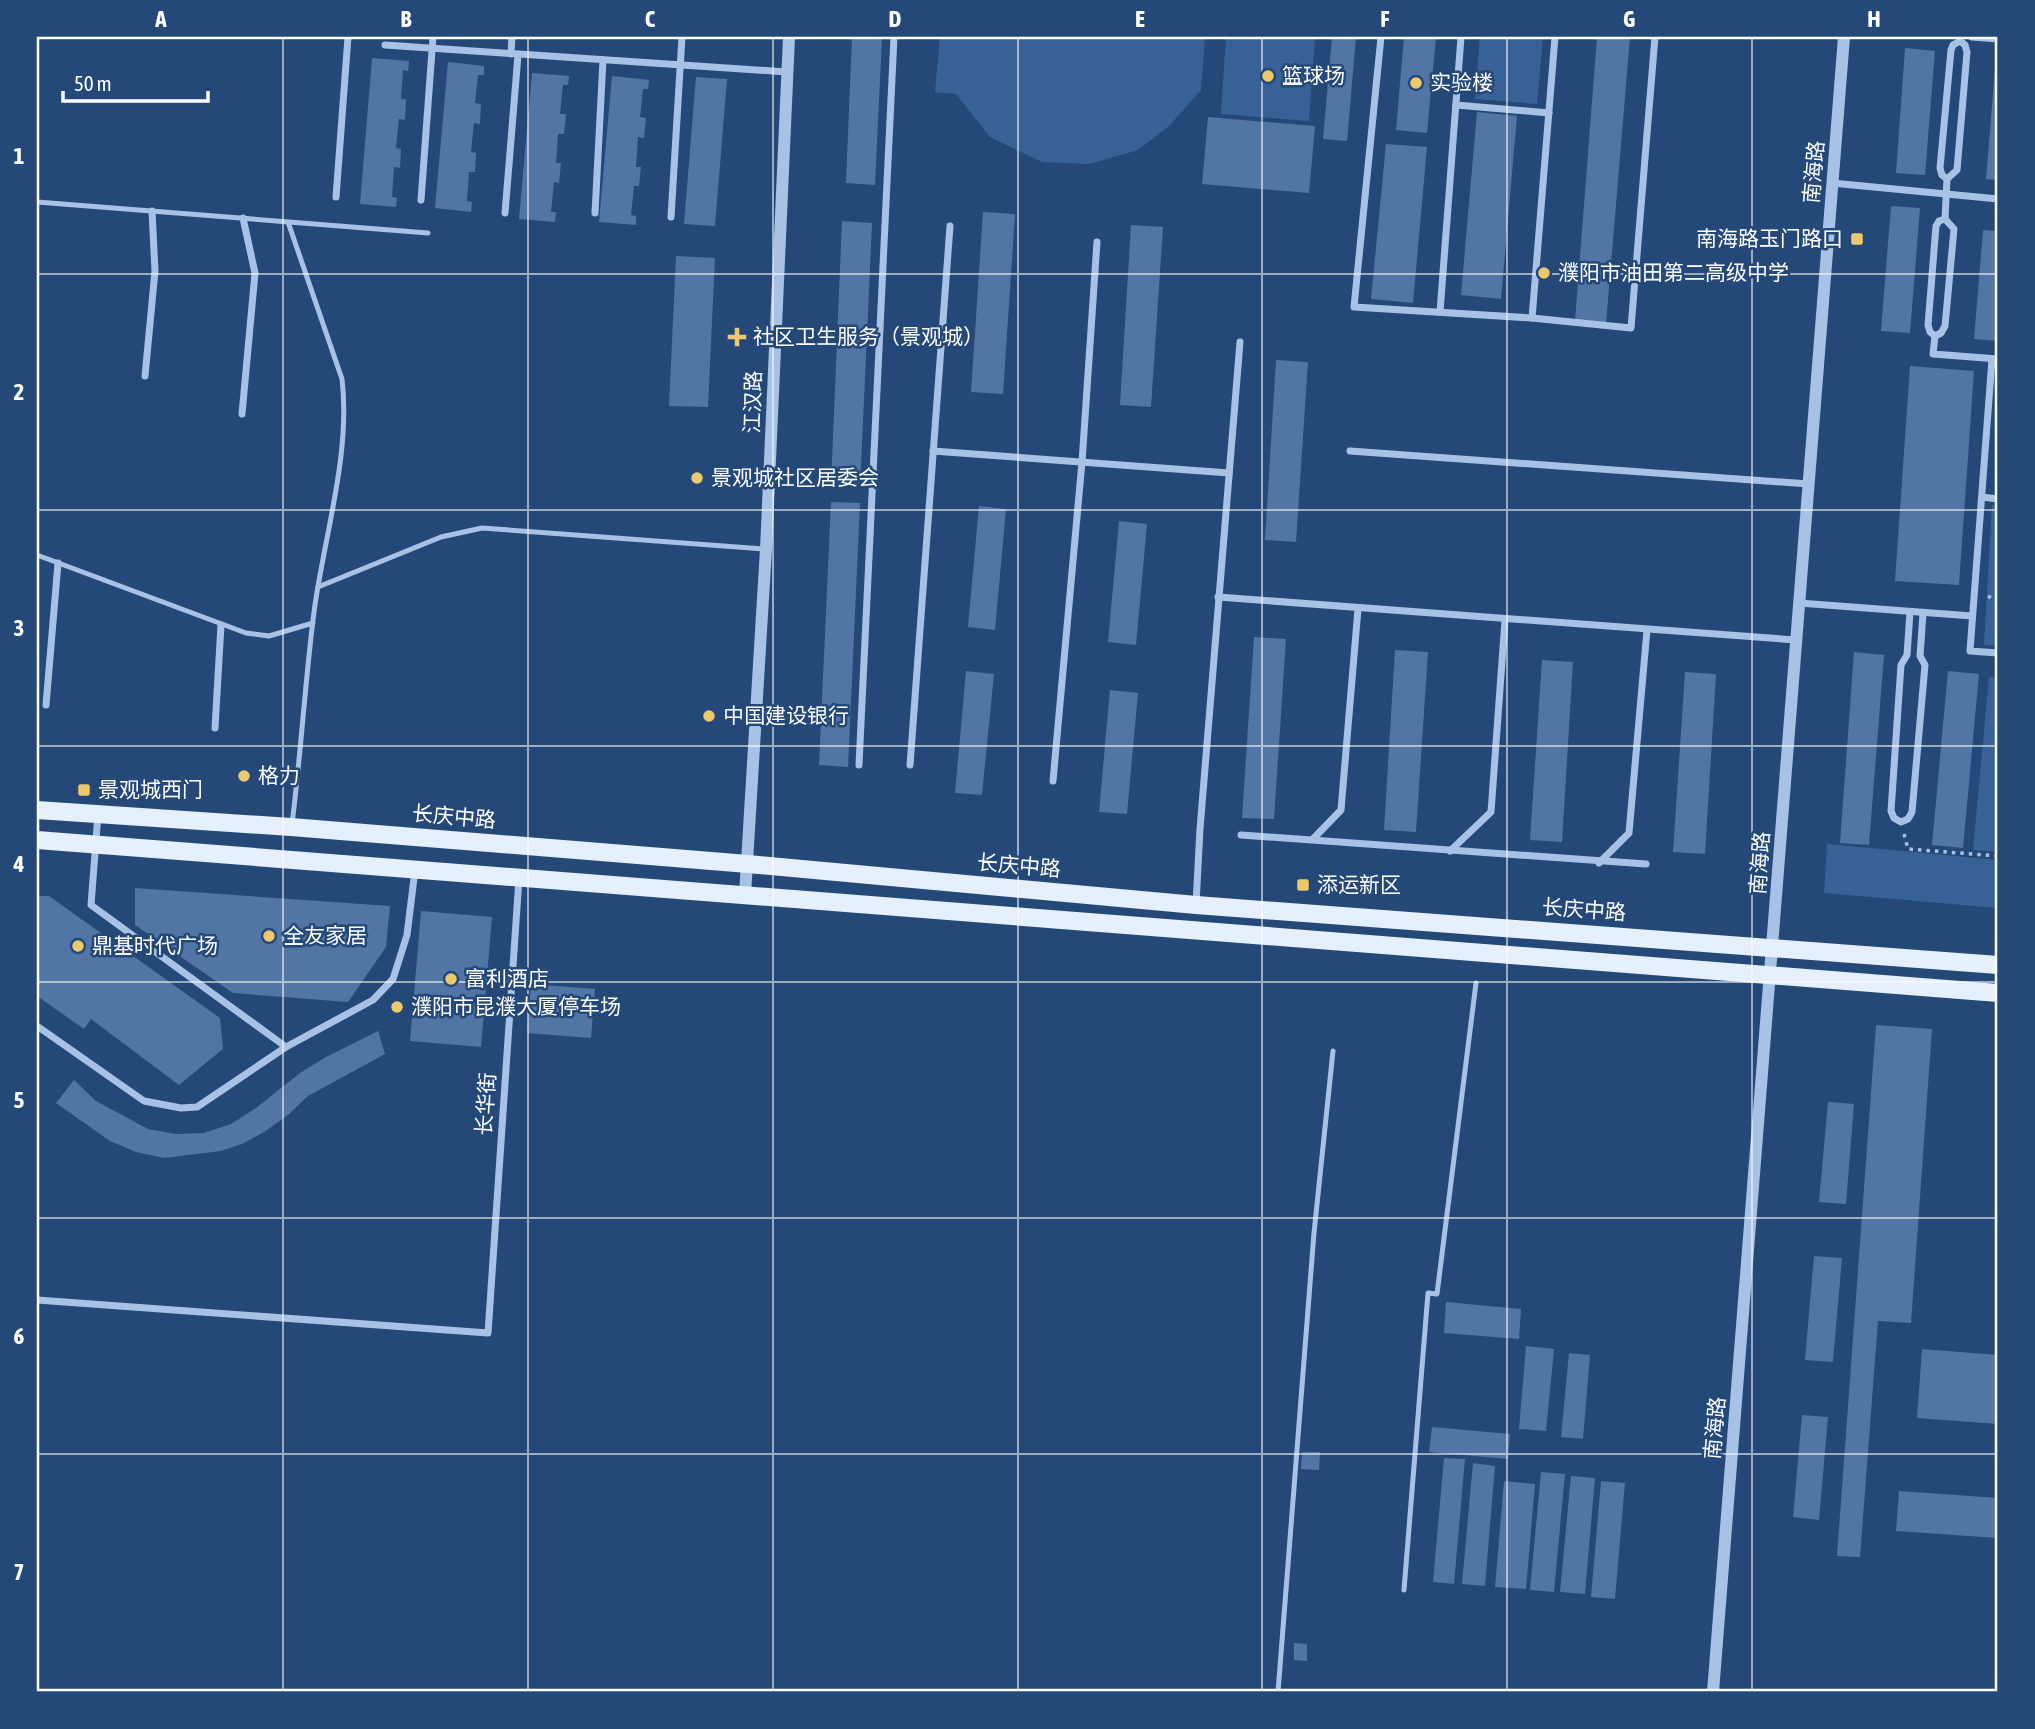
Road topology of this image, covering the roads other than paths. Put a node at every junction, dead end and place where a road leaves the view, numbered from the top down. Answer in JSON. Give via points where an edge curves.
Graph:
{"nodes":[{"id":1,"x":348,"y":37,"type":"edge"},
{"id":2,"x":433,"y":37,"type":"edge"},
{"id":3,"x":512,"y":37,"type":"edge"},
{"id":4,"x":682,"y":37,"type":"edge"},
{"id":5,"x":789,"y":37,"type":"edge"},
{"id":6,"x":894,"y":37,"type":"edge"},
{"id":7,"x":1381,"y":37,"type":"edge"},
{"id":8,"x":1461,"y":37,"type":"edge"},
{"id":9,"x":1555,"y":37,"type":"edge"},
{"id":10,"x":1655,"y":37,"type":"edge"},
{"id":11,"x":1844,"y":37,"type":"edge"},
{"id":12,"x":1972,"y":37,"type":"edge"},
{"id":13,"x":1960,"y":39,"type":"edge"},
{"id":14,"x":1998,"y":39,"type":"edge"},
{"id":15,"x":385,"y":45,"type":"dead end"},
{"id":16,"x":432,"y":48,"type":"junction"},
{"id":17,"x":514,"y":55,"type":"junction"},
{"id":18,"x":603,"y":60,"type":"junction"},
{"id":19,"x":680,"y":65,"type":"junction"},
{"id":20,"x":787,"y":72,"type":"junction"},
{"id":21,"x":1456,"y":105,"type":"junction"},
{"id":22,"x":1549,"y":113,"type":"junction"},
{"id":23,"x":1947,"y":179,"type":"junction"},
{"id":24,"x":1832,"y":183,"type":"junction"},
{"id":25,"x":1947,"y":194,"type":"junction"},
{"id":26,"x":336,"y":197,"type":"dead end"},
{"id":27,"x":1998,"y":199,"type":"edge"},
{"id":28,"x":421,"y":200,"type":"dead end"},
{"id":29,"x":37,"y":202,"type":"edge"},
{"id":30,"x":152,"y":211,"type":"junction"},
{"id":31,"x":505,"y":213,"type":"dead end"},
{"id":32,"x":595,"y":213,"type":"dead end"},
{"id":33,"x":671,"y":217,"type":"dead end"},
{"id":34,"x":243,"y":218,"type":"junction"},
{"id":35,"x":1945,"y":219,"type":"junction"},
{"id":36,"x":288,"y":222,"type":"junction"},
{"id":37,"x":950,"y":226,"type":"dead end"},
{"id":38,"x":428,"y":233,"type":"dead end"},
{"id":39,"x":1097,"y":242,"type":"dead end"},
{"id":40,"x":1440,"y":312,"type":"junction"},
{"id":41,"x":1532,"y":318,"type":"junction"},
{"id":42,"x":1935,"y":336,"type":"junction"},
{"id":43,"x":1240,"y":342,"type":"dead end"},
{"id":44,"x":1995,"y":359,"type":"edge"},
{"id":45,"x":145,"y":376,"type":"dead end"},
{"id":46,"x":242,"y":414,"type":"dead end"},
{"id":47,"x":933,"y":451,"type":"junction"},
{"id":48,"x":1350,"y":452,"type":"dead end"},
{"id":49,"x":1082,"y":462,"type":"junction"},
{"id":50,"x":1229,"y":473,"type":"junction"},
{"id":51,"x":1810,"y":484,"type":"junction"},
{"id":52,"x":1982,"y":498,"type":"junction"},
{"id":53,"x":1998,"y":499,"type":"edge"},
{"id":54,"x":766,"y":549,"type":"junction"},
{"id":55,"x":37,"y":555,"type":"edge"},
{"id":56,"x":58,"y":563,"type":"junction"},
{"id":57,"x":318,"y":587,"type":"junction"},
{"id":58,"x":1219,"y":597,"type":"junction"},
{"id":59,"x":1799,"y":603,"type":"junction"},
{"id":60,"x":1358,"y":608,"type":"junction"},
{"id":61,"x":1910,"y":612,"type":"junction"},
{"id":62,"x":1923,"y":613,"type":"junction"},
{"id":63,"x":1972,"y":617,"type":"junction"},
{"id":64,"x":1505,"y":620,"type":"junction"},
{"id":65,"x":313,"y":623,"type":"junction"},
{"id":66,"x":221,"y":625,"type":"junction"},
{"id":67,"x":1647,"y":630,"type":"junction"},
{"id":68,"x":1796,"y":640,"type":"junction"},
{"id":69,"x":1998,"y":653,"type":"edge"},
{"id":70,"x":1907,"y":655,"type":"junction"},
{"id":71,"x":1920,"y":656,"type":"junction"},
{"id":72,"x":46,"y":705,"type":"dead end"},
{"id":73,"x":215,"y":728,"type":"dead end"},
{"id":74,"x":859,"y":765,"type":"dead end"},
{"id":75,"x":910,"y":765,"type":"dead end"},
{"id":76,"x":1053,"y":780,"type":"dead end"},
{"id":77,"x":37,"y":810,"type":"edge"},
{"id":78,"x":98,"y":814,"type":"junction"},
{"id":79,"x":291,"y":827,"type":"junction"},
{"id":80,"x":1241,"y":835,"type":"dead end"},
{"id":81,"x":37,"y":839,"type":"edge"},
{"id":82,"x":1313,"y":839,"type":"junction"},
{"id":83,"x":95,"y":844,"type":"junction"},
{"id":84,"x":1450,"y":852,"type":"junction"},
{"id":85,"x":1599,"y":863,"type":"junction"},
{"id":86,"x":748,"y":864,"type":"junction"},
{"id":87,"x":1646,"y":864,"type":"dead end"},
{"id":88,"x":415,"y":869,"type":"junction"},
{"id":89,"x":520,"y":877,"type":"junction"},
{"id":90,"x":745,"y":895,"type":"junction"},
{"id":91,"x":1196,"y":905,"type":"junction"},
{"id":92,"x":1773,"y":947,"type":"junction"},
{"id":93,"x":1998,"y":965,"type":"edge"},
{"id":94,"x":1771,"y":975,"type":"junction"},
{"id":95,"x":1476,"y":983,"type":"dead end"},
{"id":96,"x":1998,"y":993,"type":"edge"},
{"id":97,"x":37,"y":1026,"type":"edge"},
{"id":98,"x":286,"y":1047,"type":"junction"},
{"id":99,"x":1333,"y":1051,"type":"dead end"},
{"id":100,"x":37,"y":1300,"type":"edge"},
{"id":101,"x":1404,"y":1590,"type":"dead end"},
{"id":102,"x":1278,"y":1692,"type":"edge"},
{"id":103,"x":1713,"y":1692,"type":"edge"}],
"edges":[{"from":1,"to":26,"type":"street"},
{"from":2,"to":16,"type":"street"},
{"from":3,"to":17,"type":"street"},
{"from":4,"to":19,"type":"street"},
{"from":5,"to":20,"type":"street","name":"江汉路"},
{"from":6,"to":74,"type":"street"},
{"from":7,"to":40,"type":"street","via":[[1354,307]]},
{"from":8,"to":21,"type":"street"},
{"from":9,"to":22,"type":"street"},
{"from":10,"to":41,"type":"street","via":[[1631,328]]},
{"from":11,"to":24,"type":"street","name":"南海路"},
{"from":12,"to":14,"type":"street"},
{"from":13,"to":23,"type":"street","via":[[1951,50],[1948,77],[1940,168]]},
{"from":13,"to":23,"type":"street","via":[[1967,52],[1957,170]]},
{"from":15,"to":16,"type":"street"},
{"from":16,"to":17,"type":"street"},
{"from":16,"to":28,"type":"street"},
{"from":17,"to":18,"type":"street"},
{"from":17,"to":31,"type":"street"},
{"from":18,"to":19,"type":"street"},
{"from":18,"to":32,"type":"street"},
{"from":19,"to":20,"type":"street"},
{"from":19,"to":33,"type":"street"},
{"from":20,"to":54,"type":"street","name":"江汉路"},
{"from":21,"to":22,"type":"street"},
{"from":21,"to":40,"type":"street"},
{"from":22,"to":41,"type":"street"},
{"from":23,"to":25,"type":"street"},
{"from":24,"to":25,"type":"street"},
{"from":24,"to":51,"type":"street","name":"南海路"},
{"from":25,"to":27,"type":"street"},
{"from":25,"to":35,"type":"street"},
{"from":29,"to":30,"type":"lane"},
{"from":30,"to":34,"type":"lane"},
{"from":30,"to":45,"type":"street","via":[[155,271]]},
{"from":34,"to":36,"type":"lane"},
{"from":34,"to":46,"type":"street","via":[[255,273]]},
{"from":35,"to":42,"type":"street","via":[[1936,226],[1928,324]]},
{"from":35,"to":42,"type":"street","via":[[1954,229],[1945,326]]},
{"from":36,"to":38,"type":"lane"},
{"from":36,"to":57,"type":"lane","via":[[342,379],[345,404]]},
{"from":37,"to":47,"type":"street"},
{"from":39,"to":49,"type":"street"},
{"from":40,"to":41,"type":"street"},
{"from":42,"to":44,"type":"street","via":[[1933,354]]},
{"from":43,"to":50,"type":"street"},
{"from":44,"to":52,"type":"street"},
{"from":47,"to":49,"type":"street"},
{"from":47,"to":75,"type":"street"},
{"from":48,"to":51,"type":"street"},
{"from":49,"to":50,"type":"street"},
{"from":49,"to":76,"type":"street"},
{"from":50,"to":58,"type":"street"},
{"from":51,"to":59,"type":"street","name":"南海路"},
{"from":52,"to":53,"type":"street"},
{"from":52,"to":63,"type":"street"},
{"from":54,"to":57,"type":"lane","via":[[482,528],[441,537]]},
{"from":54,"to":86,"type":"street","name":"江汉路"},
{"from":55,"to":56,"type":"lane"},
{"from":56,"to":66,"type":"lane"},
{"from":56,"to":72,"type":"street"},
{"from":57,"to":65,"type":"lane"},
{"from":58,"to":60,"type":"street"},
{"from":58,"to":91,"type":"street"},
{"from":59,"to":61,"type":"street"},
{"from":59,"to":68,"type":"street","name":"南海路"},
{"from":60,"to":64,"type":"street"},
{"from":60,"to":82,"type":"street","via":[[1341,810]]},
{"from":61,"to":62,"type":"street"},
{"from":61,"to":70,"type":"street"},
{"from":62,"to":63,"type":"street"},
{"from":62,"to":71,"type":"street"},
{"from":63,"to":69,"type":"street","via":[[1970,651]]},
{"from":64,"to":67,"type":"street"},
{"from":64,"to":84,"type":"street","via":[[1491,812]]},
{"from":65,"to":66,"type":"lane","via":[[269,636]]},
{"from":65,"to":79,"type":"lane"},
{"from":66,"to":73,"type":"street"},
{"from":67,"to":68,"type":"street"},
{"from":67,"to":85,"type":"street","via":[[1629,833]]},
{"from":68,"to":92,"type":"street","name":"南海路"},
{"from":70,"to":71,"type":"street"},
{"from":70,"to":71,"type":"street","via":[[1901,665],[1891,811],[1901,822],[1912,812],[1925,665]]},
{"from":77,"to":78,"type":"main road","name":"长庆中路"},
{"from":78,"to":79,"type":"main road","name":"长庆中路"},
{"from":78,"to":83,"type":"street"},
{"from":79,"to":86,"type":"main road","name":"长庆中路"},
{"from":80,"to":82,"type":"street"},
{"from":81,"to":83,"type":"main road"},
{"from":82,"to":84,"type":"street"},
{"from":83,"to":88,"type":"main road"},
{"from":83,"to":98,"type":"street","via":[[91,905]]},
{"from":84,"to":85,"type":"street"},
{"from":85,"to":87,"type":"street"},
{"from":86,"to":90,"type":"street","name":"江汉路"},
{"from":86,"to":91,"type":"main road","name":"长庆中路"},
{"from":88,"to":89,"type":"main road"},
{"from":88,"to":98,"type":"street","via":[[407,935],[393,979],[373,1000]]},
{"from":89,"to":90,"type":"main road"},
{"from":89,"to":100,"type":"street","name":"长华街","via":[[488,1333]]},
{"from":90,"to":94,"type":"main road"},
{"from":91,"to":92,"type":"main road","name":"长庆中路"},
{"from":92,"to":93,"type":"main road","name":"长庆中路"},
{"from":92,"to":94,"type":"street","name":"南海路"},
{"from":94,"to":96,"type":"main road"},
{"from":94,"to":103,"type":"street","name":"南海路"},
{"from":95,"to":101,"type":"lane","via":[[1437,1294],[1428,1293]]},
{"from":97,"to":98,"type":"street","via":[[135,1096],[181,1108],[197,1107]]},
{"from":99,"to":102,"type":"lane"}]}
